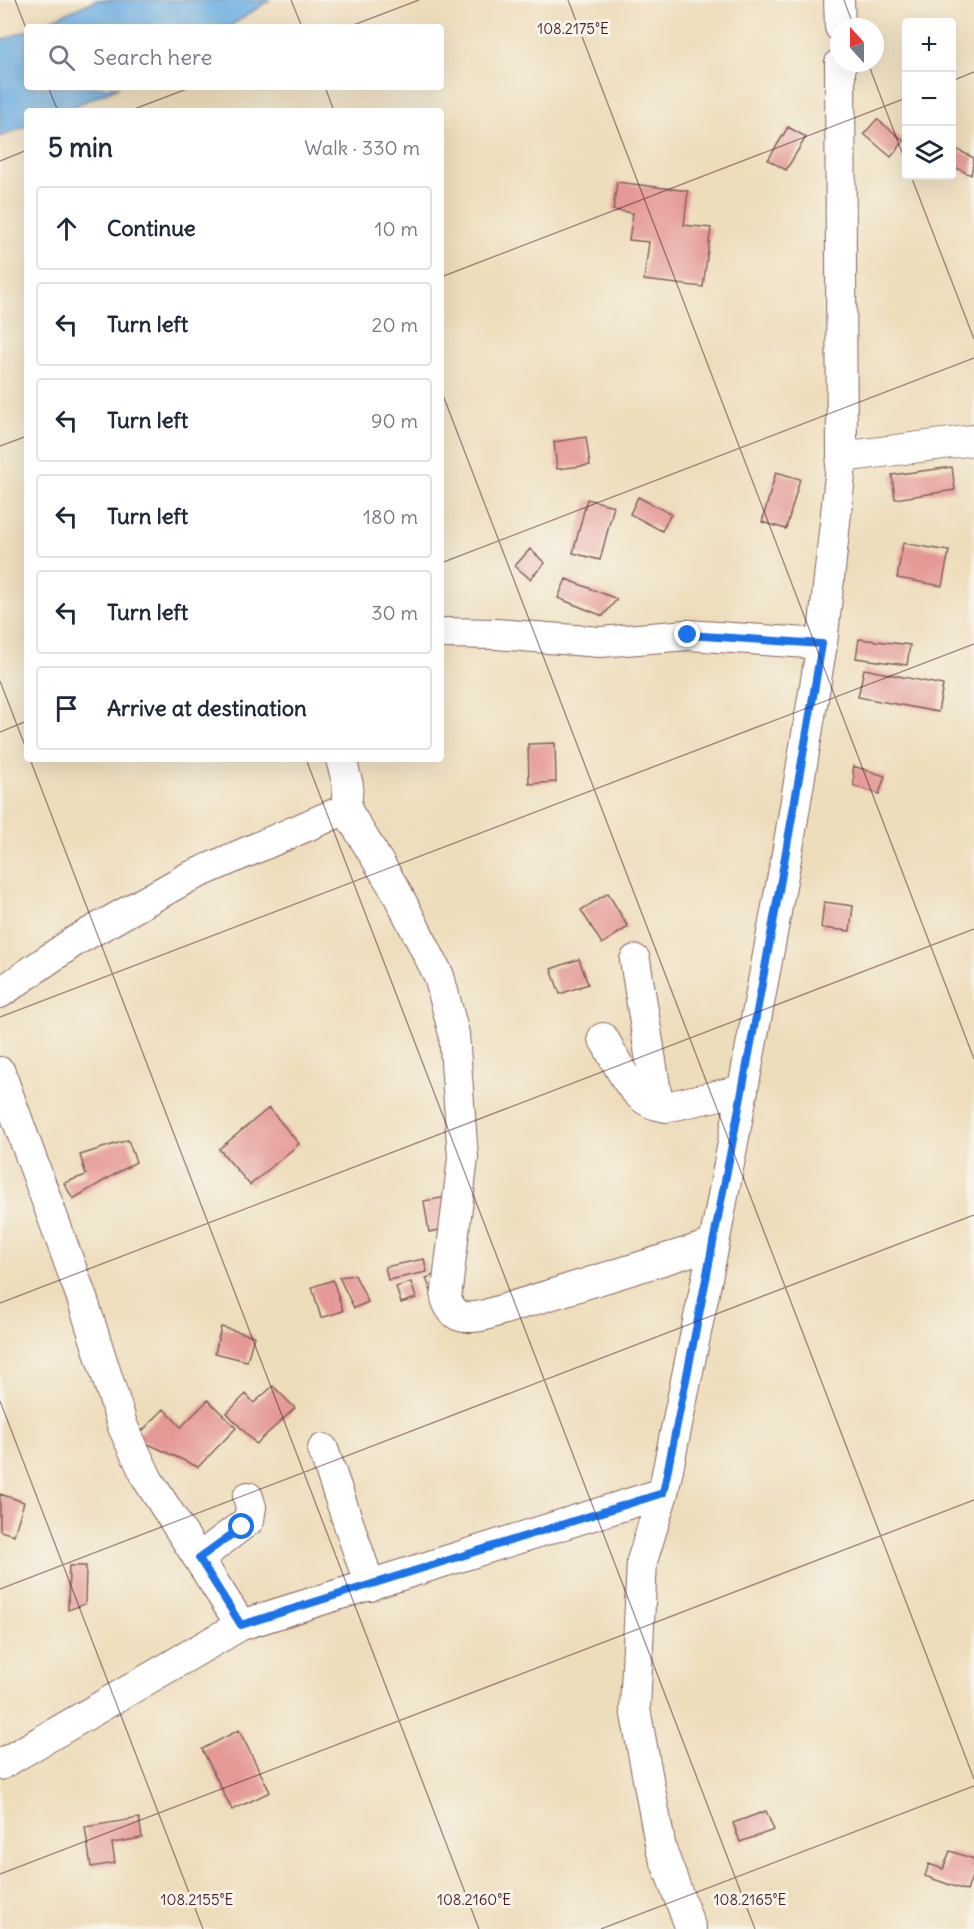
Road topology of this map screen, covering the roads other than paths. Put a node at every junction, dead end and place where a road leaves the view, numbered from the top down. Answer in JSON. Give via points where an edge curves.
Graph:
{"nodes":[{"id":1,"x":839,"y":0,"type":"edge"},
{"id":2,"x":840,"y":18,"type":"edge"},
{"id":3,"x":840,"y":72,"type":"edge"},
{"id":4,"x":974,"y":440,"type":"edge"},
{"id":5,"x":842,"y":457,"type":"junction"},
{"id":6,"x":444,"y":633,"type":"edge"},
{"id":7,"x":822,"y":644,"type":"junction"},
{"id":8,"x":342,"y":762,"type":"edge"},
{"id":9,"x":345,"y":809,"type":"junction"},
{"id":10,"x":635,"y":960,"type":"dead end"},
{"id":11,"x":0,"y":993,"type":"edge"},
{"id":12,"x":603,"y":1038,"type":"dead end"},
{"id":13,"x":0,"y":1072,"type":"edge"},
{"id":14,"x":743,"y":1090,"type":"junction"},
{"id":15,"x":658,"y":1105,"type":"junction"},
{"id":16,"x":714,"y":1244,"type":"junction"},
{"id":17,"x":323,"y":1449,"type":"dead end"},
{"id":18,"x":663,"y":1493,"type":"junction"},
{"id":19,"x":248,"y":1497,"type":"dead end"},
{"id":20,"x":199,"y":1558,"type":"junction"},
{"id":21,"x":370,"y":1586,"type":"junction"},
{"id":22,"x":241,"y":1625,"type":"junction"},
{"id":23,"x":0,"y":1765,"type":"edge"},
{"id":24,"x":691,"y":1929,"type":"edge"}],
"edges":[{"from":1,"to":2,"type":"street"},
{"from":3,"to":5,"type":"street"},
{"from":4,"to":5,"type":"street"},
{"from":5,"to":7,"type":"street"},
{"from":6,"to":7,"type":"street","via":[[600,642],[688,635]]},
{"from":7,"to":14,"type":"street"},
{"from":8,"to":9,"type":"street","via":[[348,785]]},
{"from":9,"to":11,"type":"street","via":[[187,878],[75,941]]},
{"from":9,"to":16,"type":"street","via":[[396,891],[439,976],[454,1034],[463,1158],[446,1298],[449,1308],[467,1319],[482,1316]]},
{"from":10,"to":15,"type":"street"},
{"from":12,"to":15,"type":"street","via":[[638,1095]]},
{"from":13,"to":20,"type":"street","via":[[82,1298],[123,1427],[148,1480]]},
{"from":14,"to":15,"type":"street","via":[[666,1107]]},
{"from":14,"to":16,"type":"street"},
{"from":16,"to":18,"type":"street"},
{"from":17,"to":21,"type":"street"},
{"from":18,"to":21,"type":"street"},
{"from":18,"to":24,"type":"street","via":[[642,1561],[635,1709],[661,1850]]},
{"from":19,"to":20,"type":"street","via":[[249,1520]]},
{"from":20,"to":22,"type":"street"},
{"from":21,"to":22,"type":"street"},
{"from":22,"to":23,"type":"street"}]}
